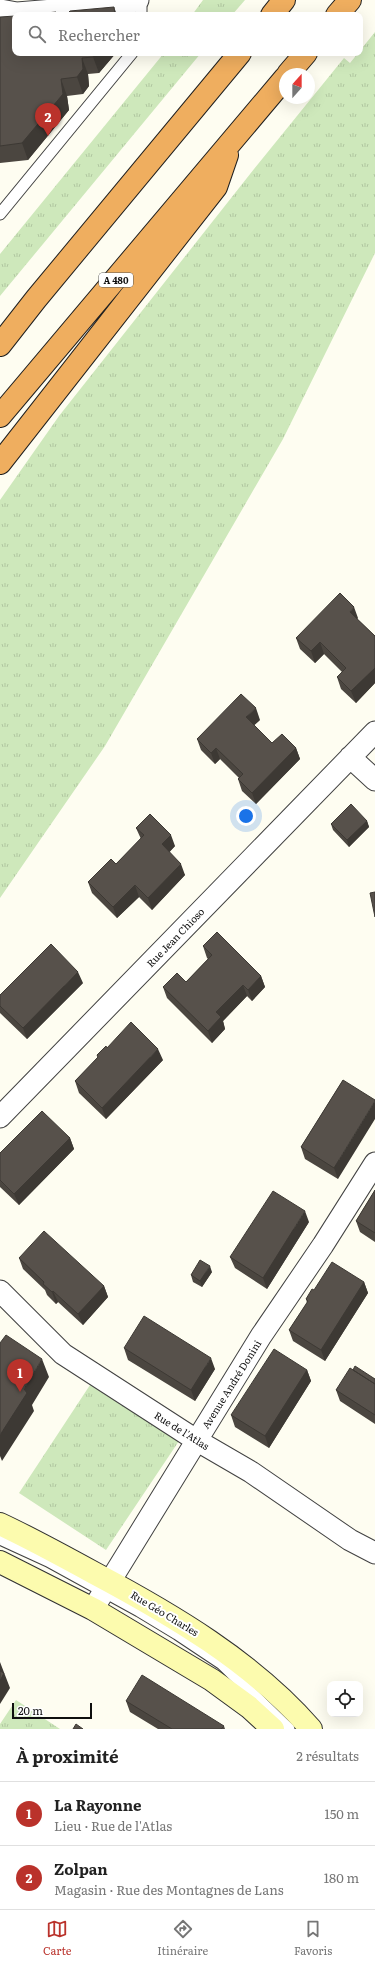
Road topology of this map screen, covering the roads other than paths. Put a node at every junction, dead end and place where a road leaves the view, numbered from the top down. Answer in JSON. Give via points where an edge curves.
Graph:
{"nodes":[{"id":1,"x":139,"y":0,"type":"edge"},
{"id":2,"x":284,"y":0,"type":"edge"},
{"id":3,"x":350,"y":0,"type":"edge"},
{"id":4,"x":0,"y":10,"type":"edge"},
{"id":5,"x":12,"y":12,"type":"edge"},
{"id":6,"x":29,"y":12,"type":"edge"},
{"id":7,"x":141,"y":12,"type":"edge"},
{"id":8,"x":274,"y":12,"type":"edge"},
{"id":9,"x":340,"y":12,"type":"edge"},
{"id":10,"x":130,"y":56,"type":"edge"},
{"id":11,"x":238,"y":56,"type":"edge"},
{"id":12,"x":303,"y":56,"type":"edge"},
{"id":13,"x":293,"y":68,"type":"edge"},
{"id":14,"x":279,"y":85,"type":"edge"},
{"id":15,"x":231,"y":143,"type":"junction"},
{"id":16,"x":0,"y":214,"type":"edge"},
{"id":17,"x":36,"y":299,"type":"junction"},
{"id":18,"x":0,"y":326,"type":"edge"},
{"id":19,"x":0,"y":345,"type":"edge"},
{"id":20,"x":0,"y":416,"type":"edge"},
{"id":21,"x":0,"y":463,"type":"edge"},
{"id":22,"x":375,"y":732,"type":"edge"},
{"id":23,"x":350,"y":757,"type":"junction"},
{"id":24,"x":375,"y":780,"type":"edge"},
{"id":25,"x":0,"y":1117,"type":"edge"},
{"id":26,"x":375,"y":1163,"type":"edge"},
{"id":27,"x":0,"y":1291,"type":"edge"},
{"id":28,"x":196,"y":1440,"type":"junction"},
{"id":29,"x":0,"y":1524,"type":"edge"},
{"id":30,"x":0,"y":1539,"type":"edge"},
{"id":31,"x":375,"y":1553,"type":"edge"},
{"id":32,"x":0,"y":1562,"type":"edge"},
{"id":33,"x":102,"y":1594,"type":"junction"},
{"id":34,"x":273,"y":1729,"type":"edge"},
{"id":35,"x":289,"y":1729,"type":"edge"},
{"id":36,"x":311,"y":1729,"type":"edge"}],
"edges":[{"from":1,"to":6,"type":"street","via":[[126,4]]},
{"from":1,"to":7,"type":"lane"},
{"from":2,"to":8,"type":"highway"},
{"from":3,"to":9,"type":"highway"},
{"from":4,"to":5,"type":"street"},
{"from":10,"to":16,"type":"lane"},
{"from":11,"to":17,"type":"highway"},
{"from":12,"to":13,"type":"highway"},
{"from":14,"to":15,"type":"highway","number":"A 480"},
{"from":15,"to":20,"type":"highway","number":"A 480"},
{"from":15,"to":21,"type":"highway","via":[[216,187]]},
{"from":17,"to":18,"type":"highway"},
{"from":17,"to":19,"type":"highway"},
{"from":22,"to":23,"type":"street","name":"Rue Jean Chioso"},
{"from":23,"to":24,"type":"street"},
{"from":23,"to":25,"type":"street","name":"Rue Jean Chioso"},
{"from":26,"to":28,"type":"street","name":"Avenue André Donini"},
{"from":27,"to":28,"type":"street","name":"Rue de l'Atlas","via":[[63,1354]]},
{"from":28,"to":31,"type":"street","name":"Rue de l'Atlas","via":[[251,1472],[350,1540]]},
{"from":28,"to":33,"type":"street","name":"Avenue André Donini"},
{"from":29,"to":33,"type":"street","name":"Rue Géo Charles"},
{"from":30,"to":33,"type":"lane","via":[[48,1561]]},
{"from":32,"to":33,"type":"street","name":"Rue Géo Charles"},
{"from":33,"to":34,"type":"street","name":"Rue Géo Charles","via":[[249,1707]]},
{"from":33,"to":35,"type":"lane","via":[[177,1634],[222,1664]]},
{"from":33,"to":36,"type":"street","name":"Rue Géo Charles","via":[[190,1627],[233,1658],[295,1711]]}]}
